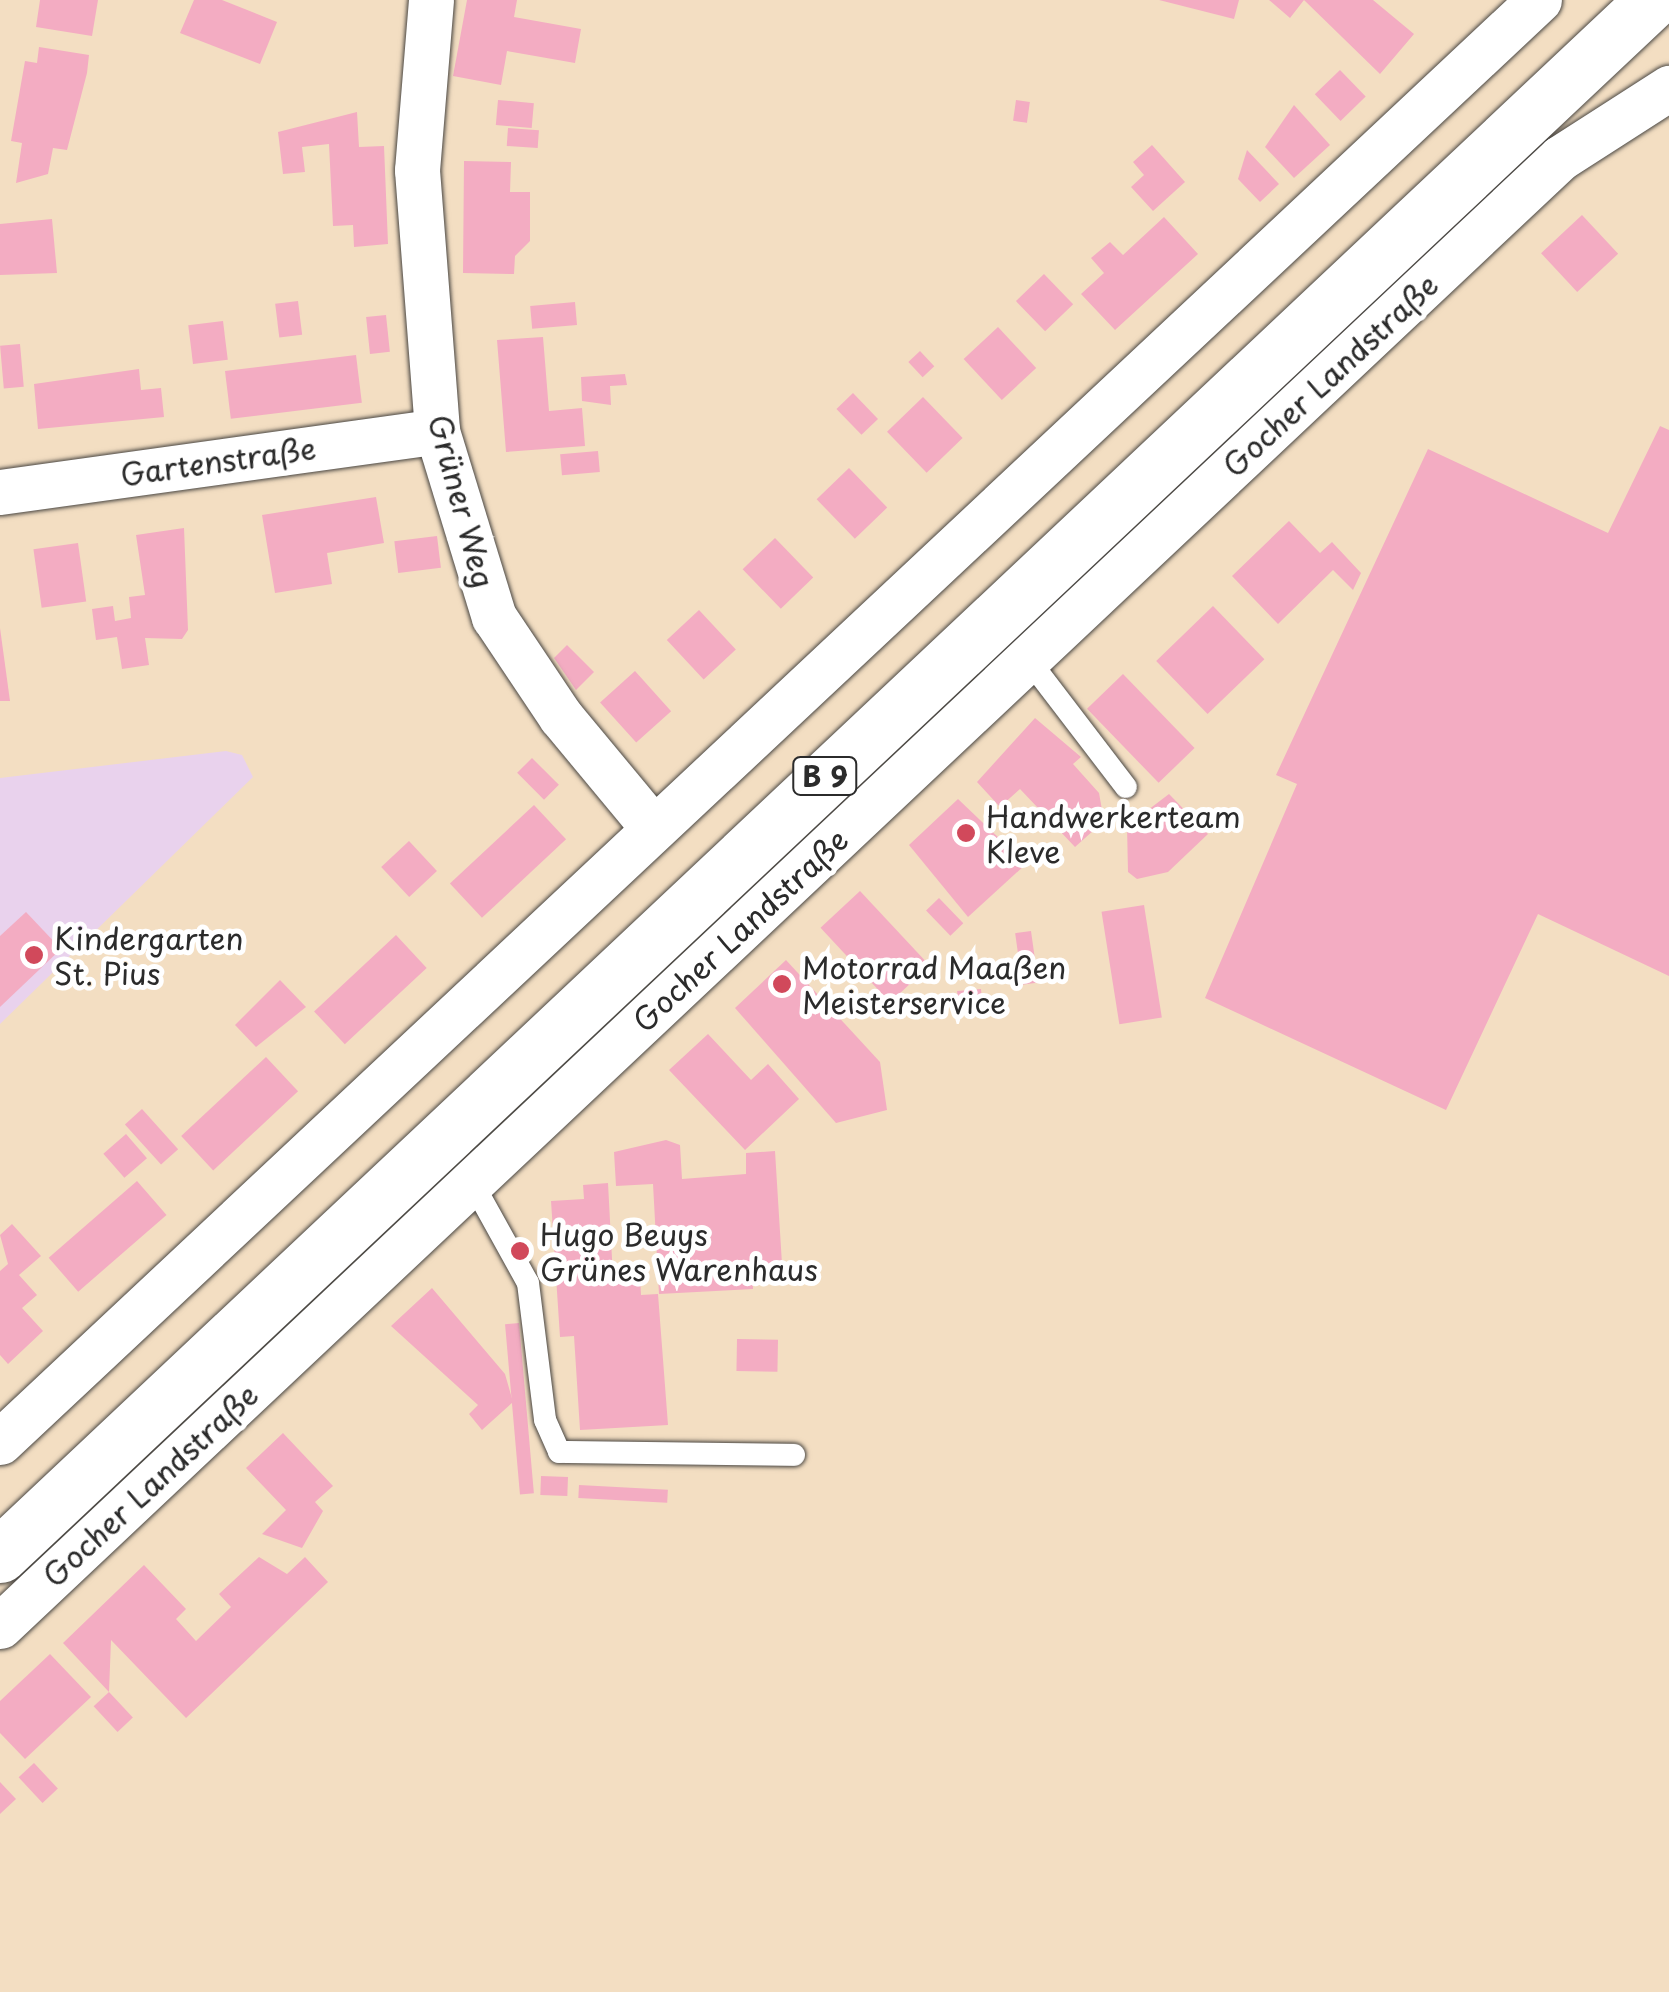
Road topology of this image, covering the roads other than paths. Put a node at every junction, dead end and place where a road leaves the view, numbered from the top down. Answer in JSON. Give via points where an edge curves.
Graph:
{"nodes":[{"id":1,"x":432,"y":0,"type":"edge"},
{"id":2,"x":1538,"y":0,"type":"edge"},
{"id":3,"x":1653,"y":0,"type":"edge"},
{"id":4,"x":1669,"y":88,"type":"edge"},
{"id":5,"x":436,"y":431,"type":"junction"},
{"id":6,"x":0,"y":492,"type":"edge"},
{"id":7,"x":1028,"y":658,"type":"junction"},
{"id":8,"x":1126,"y":787,"type":"dead end"},
{"id":9,"x":653,"y":828,"type":"junction"},
{"id":10,"x":472,"y":1182,"type":"junction"},
{"id":11,"x":0,"y":1442,"type":"edge"},
{"id":12,"x":794,"y":1455,"type":"dead end"},
{"id":13,"x":0,"y":1555,"type":"edge"},
{"id":14,"x":0,"y":1626,"type":"edge"}],
"edges":[{"from":1,"to":5,"type":"street","name":"Grüner Weg","via":[[417,170]]},
{"from":2,"to":9,"type":"street"},
{"from":3,"to":13,"type":"main road","name":"Gocher Landstraße","number":"B 9"},
{"from":4,"to":7,"type":"street","name":"Gocher Landstraße","via":[[1560,158]]},
{"from":5,"to":6,"type":"street","name":"Gartenstraße"},
{"from":5,"to":9,"type":"street","name":"Grüner Weg","via":[[494,617],[561,718]]},
{"from":7,"to":8,"type":"lane"},
{"from":7,"to":10,"type":"street","name":"Gocher Landstraße"},
{"from":9,"to":11,"type":"street"},
{"from":10,"to":12,"type":"lane","via":[[528,1283],[545,1420],[559,1452]]},
{"from":10,"to":14,"type":"street","name":"Gocher Landstraße"}]}
